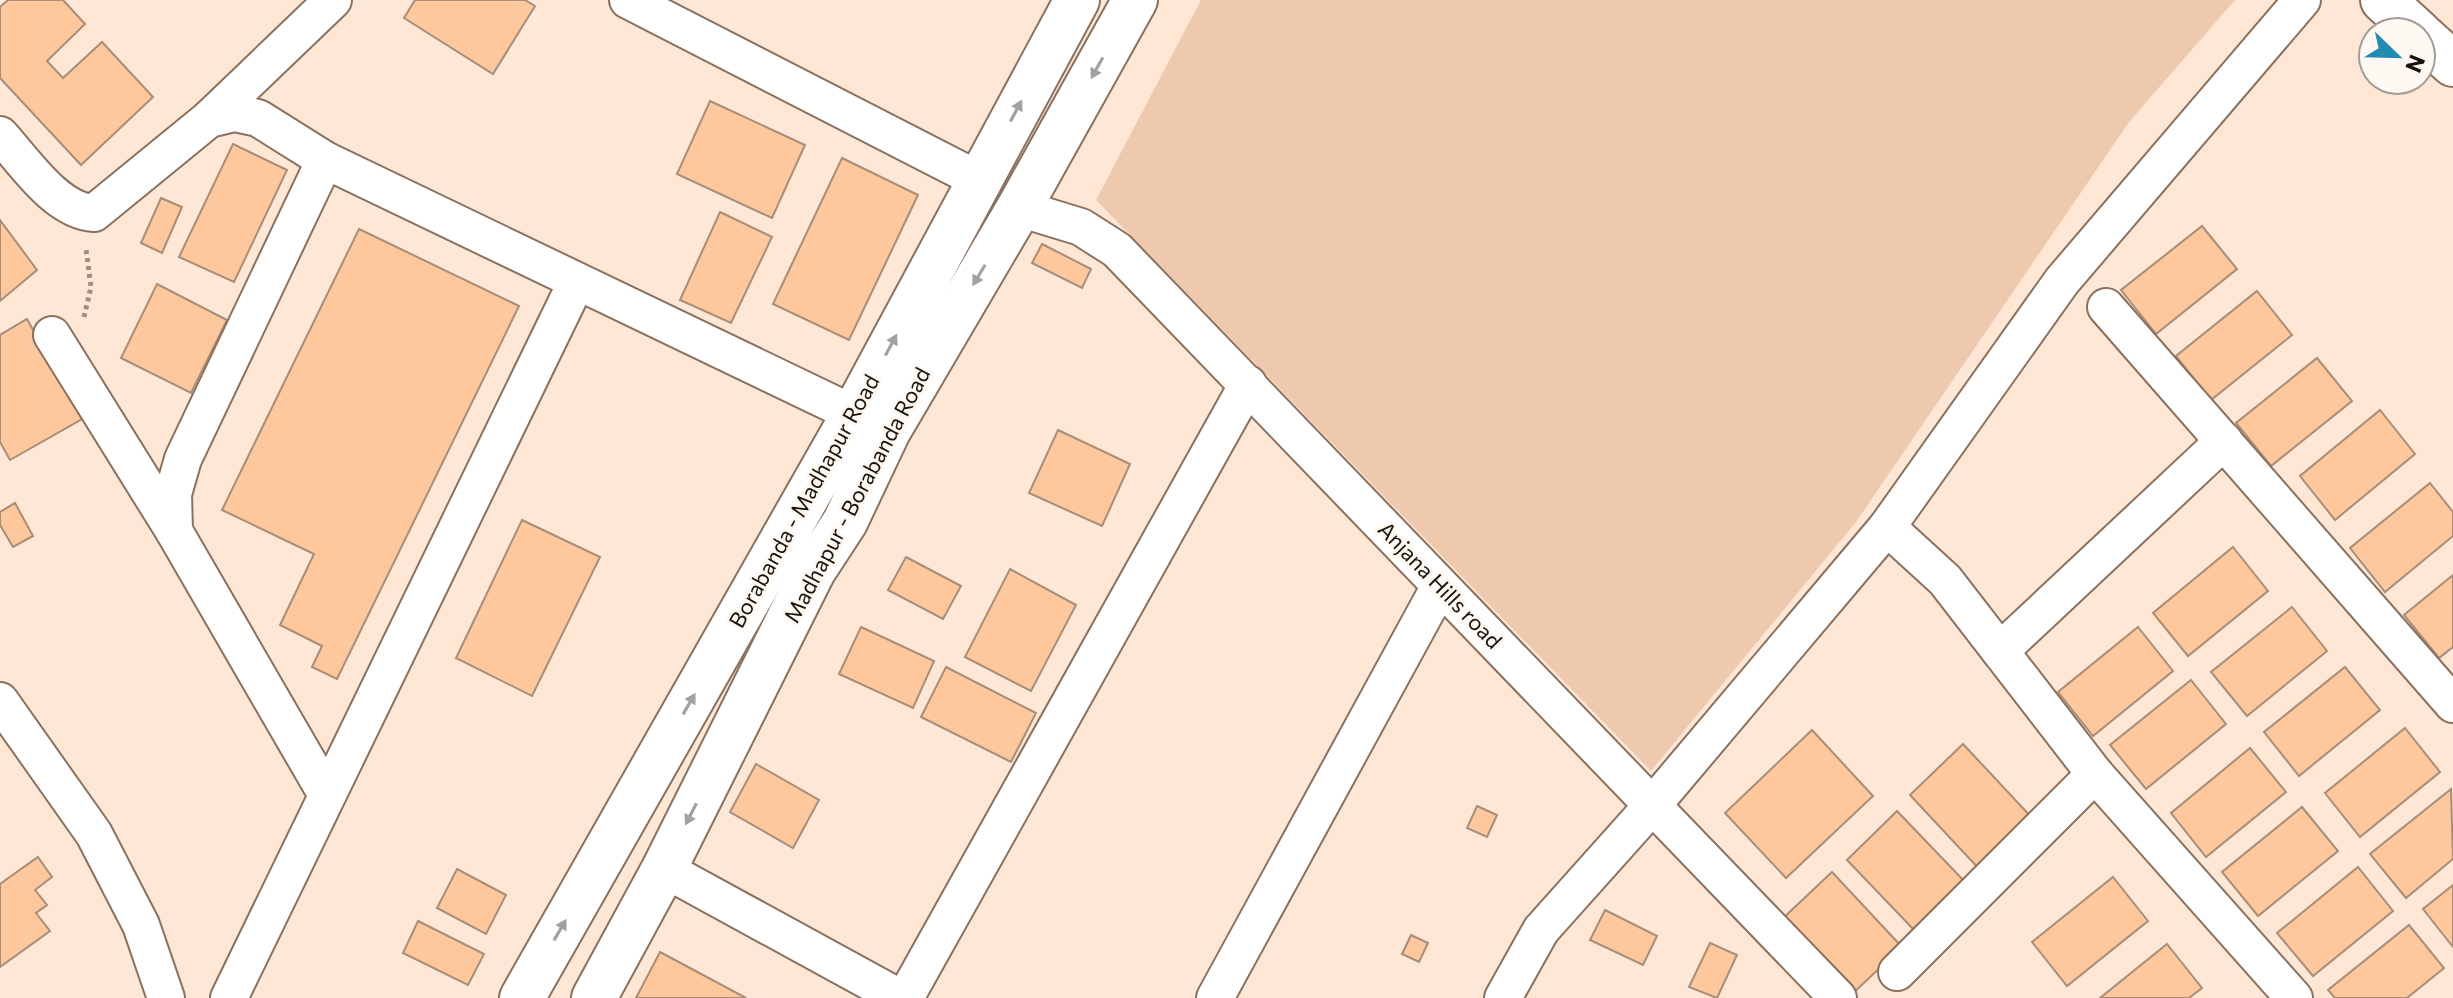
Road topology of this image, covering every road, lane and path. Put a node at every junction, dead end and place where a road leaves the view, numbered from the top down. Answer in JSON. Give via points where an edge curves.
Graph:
{"nodes":[{"id":1,"x":333,"y":0,"type":"edge"},
{"id":2,"x":628,"y":0,"type":"edge"},
{"id":3,"x":1077,"y":0,"type":"edge"},
{"id":4,"x":1135,"y":0,"type":"edge"},
{"id":5,"x":2302,"y":0,"type":"edge"},
{"id":6,"x":2383,"y":0,"type":"edge"},
{"id":7,"x":2400,"y":16,"type":"edge"},
{"id":8,"x":2437,"y":50,"type":"edge"},
{"id":9,"x":2453,"y":64,"type":"edge"},
{"id":10,"x":209,"y":119,"type":"junction"},
{"id":11,"x":0,"y":135,"type":"edge"},
{"id":12,"x":325,"y":160,"type":"junction"},
{"id":13,"x":979,"y":180,"type":"junction"},
{"id":14,"x":1019,"y":208,"type":"junction"},
{"id":15,"x":80,"y":212,"type":"junction"},
{"id":16,"x":576,"y":283,"type":"junction"},
{"id":17,"x":2106,"y":307,"type":"dead end"},
{"id":18,"x":61,"y":348,"type":"joint"},
{"id":19,"x":1248,"y":384,"type":"junction"},
{"id":20,"x":854,"y":414,"type":"junction"},
{"id":21,"x":2224,"y":441,"type":"junction"},
{"id":22,"x":1887,"y":527,"type":"junction"},
{"id":23,"x":174,"y":531,"type":"junction"},
{"id":24,"x":1440,"y":586,"type":"junction"},
{"id":25,"x":2000,"y":651,"type":"junction"},
{"id":26,"x":0,"y":701,"type":"edge"},
{"id":27,"x":2453,"y":704,"type":"edge"},
{"id":28,"x":2095,"y":774,"type":"junction"},
{"id":29,"x":327,"y":795,"type":"junction"},
{"id":30,"x":1651,"y":807,"type":"junction"},
{"id":31,"x":664,"y":869,"type":"junction"},
{"id":32,"x":1897,"y":972,"type":"dead end"},
{"id":33,"x":166,"y":998,"type":"edge"},
{"id":34,"x":229,"y":998,"type":"edge"},
{"id":35,"x":522,"y":998,"type":"edge"},
{"id":36,"x":594,"y":998,"type":"edge"},
{"id":37,"x":903,"y":998,"type":"edge"},
{"id":38,"x":1215,"y":998,"type":"edge"},
{"id":39,"x":1503,"y":998,"type":"edge"},
{"id":40,"x":1838,"y":998,"type":"edge"},
{"id":41,"x":2294,"y":998,"type":"edge"}],
"edges":[{"from":1,"to":10,"type":"street"},
{"from":2,"to":13,"type":"street"},
{"from":13,"to":3,"type":"street","name":"Borabanda - Madhapur Road","one_way":true},
{"from":4,"to":14,"type":"street","name":"Madhapur - Borabanda Road","one_way":true},
{"from":5,"to":22,"type":"street","via":[[2062,281]]},
{"from":6,"to":7,"type":"street"},
{"from":8,"to":9,"type":"street"},
{"from":10,"to":12,"type":"street","via":[[234,113],[258,118]]},
{"from":10,"to":15,"type":"street","via":[[94,213]]},
{"from":11,"to":15,"type":"street"},
{"from":12,"to":16,"type":"street"},
{"from":12,"to":23,"type":"street","via":[[183,459],[173,494]]},
{"from":20,"to":13,"type":"street","name":"Borabanda - Madhapur Road","one_way":true},
{"from":14,"to":19,"type":"street","name":"Anjana Hills road","via":[[1100,236]]},
{"from":14,"to":31,"type":"street","name":"Madhapur - Borabanda Road","one_way":true,"via":[[888,431]]},
{"from":15,"to":18,"type":"path","via":[[91,287],[87,309]]},
{"from":16,"to":20,"type":"street"},
{"from":16,"to":29,"type":"street"},
{"from":17,"to":21,"type":"street"},
{"from":18,"to":23,"type":"street"},
{"from":19,"to":24,"type":"street","name":"Anjana Hills road"},
{"from":19,"to":37,"type":"street"},
{"from":35,"to":20,"type":"street","name":"Borabanda - Madhapur Road","one_way":true},
{"from":21,"to":25,"type":"street"},
{"from":21,"to":27,"type":"street"},
{"from":22,"to":25,"type":"street","via":[[1945,580]]},
{"from":22,"to":30,"type":"street"},
{"from":23,"to":29,"type":"street"},
{"from":24,"to":30,"type":"street","name":"Anjana Hills road"},
{"from":24,"to":38,"type":"street"},
{"from":25,"to":28,"type":"street"},
{"from":26,"to":33,"type":"street","via":[[94,834],[141,925]]},
{"from":28,"to":32,"type":"street"},
{"from":28,"to":41,"type":"street"},
{"from":29,"to":34,"type":"street"},
{"from":30,"to":39,"type":"street","via":[[1541,930]]},
{"from":30,"to":40,"type":"street","name":"Anjana Hills road"},
{"from":31,"to":36,"type":"street","name":"Madhapur - Borabanda Road"},
{"from":31,"to":37,"type":"street"}]}
